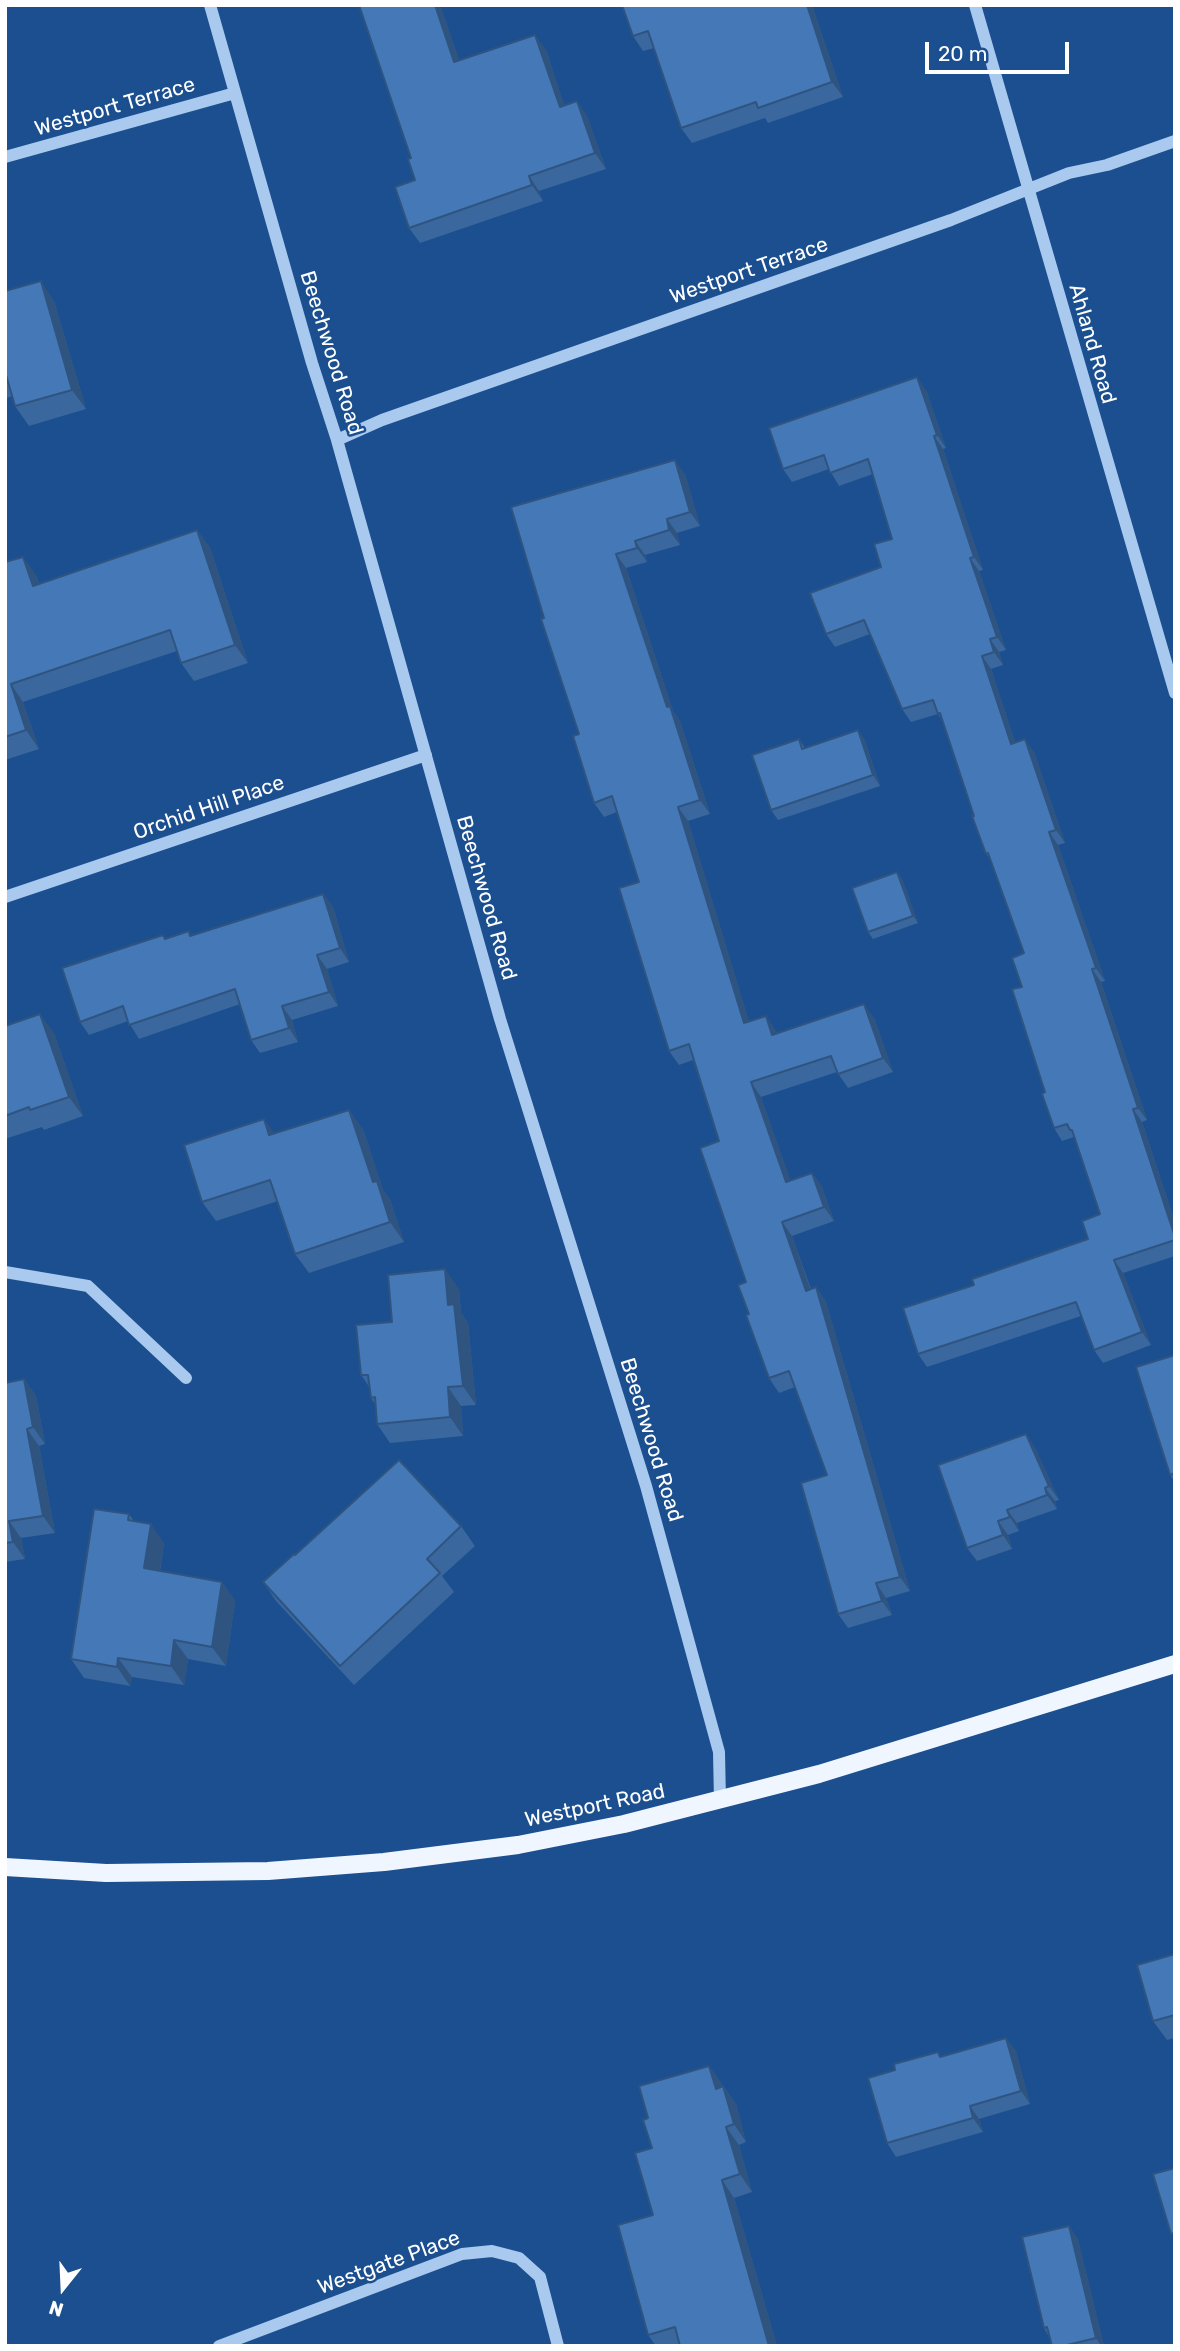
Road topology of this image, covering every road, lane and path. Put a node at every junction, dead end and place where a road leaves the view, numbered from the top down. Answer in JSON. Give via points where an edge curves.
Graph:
{"nodes":[{"id":1,"x":210,"y":5,"type":"edge"},
{"id":2,"x":975,"y":5,"type":"edge"},
{"id":3,"x":235,"y":93,"type":"junction"},
{"id":4,"x":1175,"y":141,"type":"edge"},
{"id":5,"x":5,"y":157,"type":"edge"},
{"id":6,"x":1029,"y":188,"type":"junction"},
{"id":7,"x":337,"y":440,"type":"junction"},
{"id":8,"x":1175,"y":693,"type":"edge"},
{"id":9,"x":426,"y":755,"type":"junction"},
{"id":10,"x":5,"y":897,"type":"edge"},
{"id":11,"x":5,"y":1272,"type":"edge"},
{"id":12,"x":186,"y":1378,"type":"dead end"},
{"id":13,"x":1175,"y":1664,"type":"edge"},
{"id":14,"x":720,"y":1801,"type":"junction"},
{"id":15,"x":5,"y":1867,"type":"edge"},
{"id":16,"x":219,"y":2346,"type":"edge"},
{"id":17,"x":558,"y":2346,"type":"edge"}],
"edges":[{"from":1,"to":3,"type":"street","name":"Beechwood Road"},
{"from":2,"to":6,"type":"street","name":"Ahland Road"},
{"from":3,"to":5,"type":"street","name":"Westport Terrace"},
{"from":3,"to":7,"type":"street","name":"Beechwood Road"},
{"from":4,"to":6,"type":"street","name":"Westport Terrace"},
{"from":6,"to":7,"type":"street","name":"Westport Terrace"},
{"from":6,"to":8,"type":"street","name":"Ahland Road"},
{"from":7,"to":9,"type":"street","name":"Beechwood Road"},
{"from":9,"to":10,"type":"street","name":"Orchid Hill Place"},
{"from":9,"to":14,"type":"street","name":"Beechwood Road","via":[[500,1018],[649,1499],[719,1752]]},
{"from":11,"to":12,"type":"street","via":[[88,1286]]},
{"from":13,"to":14,"type":"main road","name":"Westport Road"},
{"from":14,"to":15,"type":"main road","name":"Westport Road","via":[[518,1845],[384,1862],[268,1871],[120,1873]]},
{"from":16,"to":17,"type":"street","name":"Westgate Place","via":[[462,2254],[492,2251],[519,2258],[540,2277]]}]}
